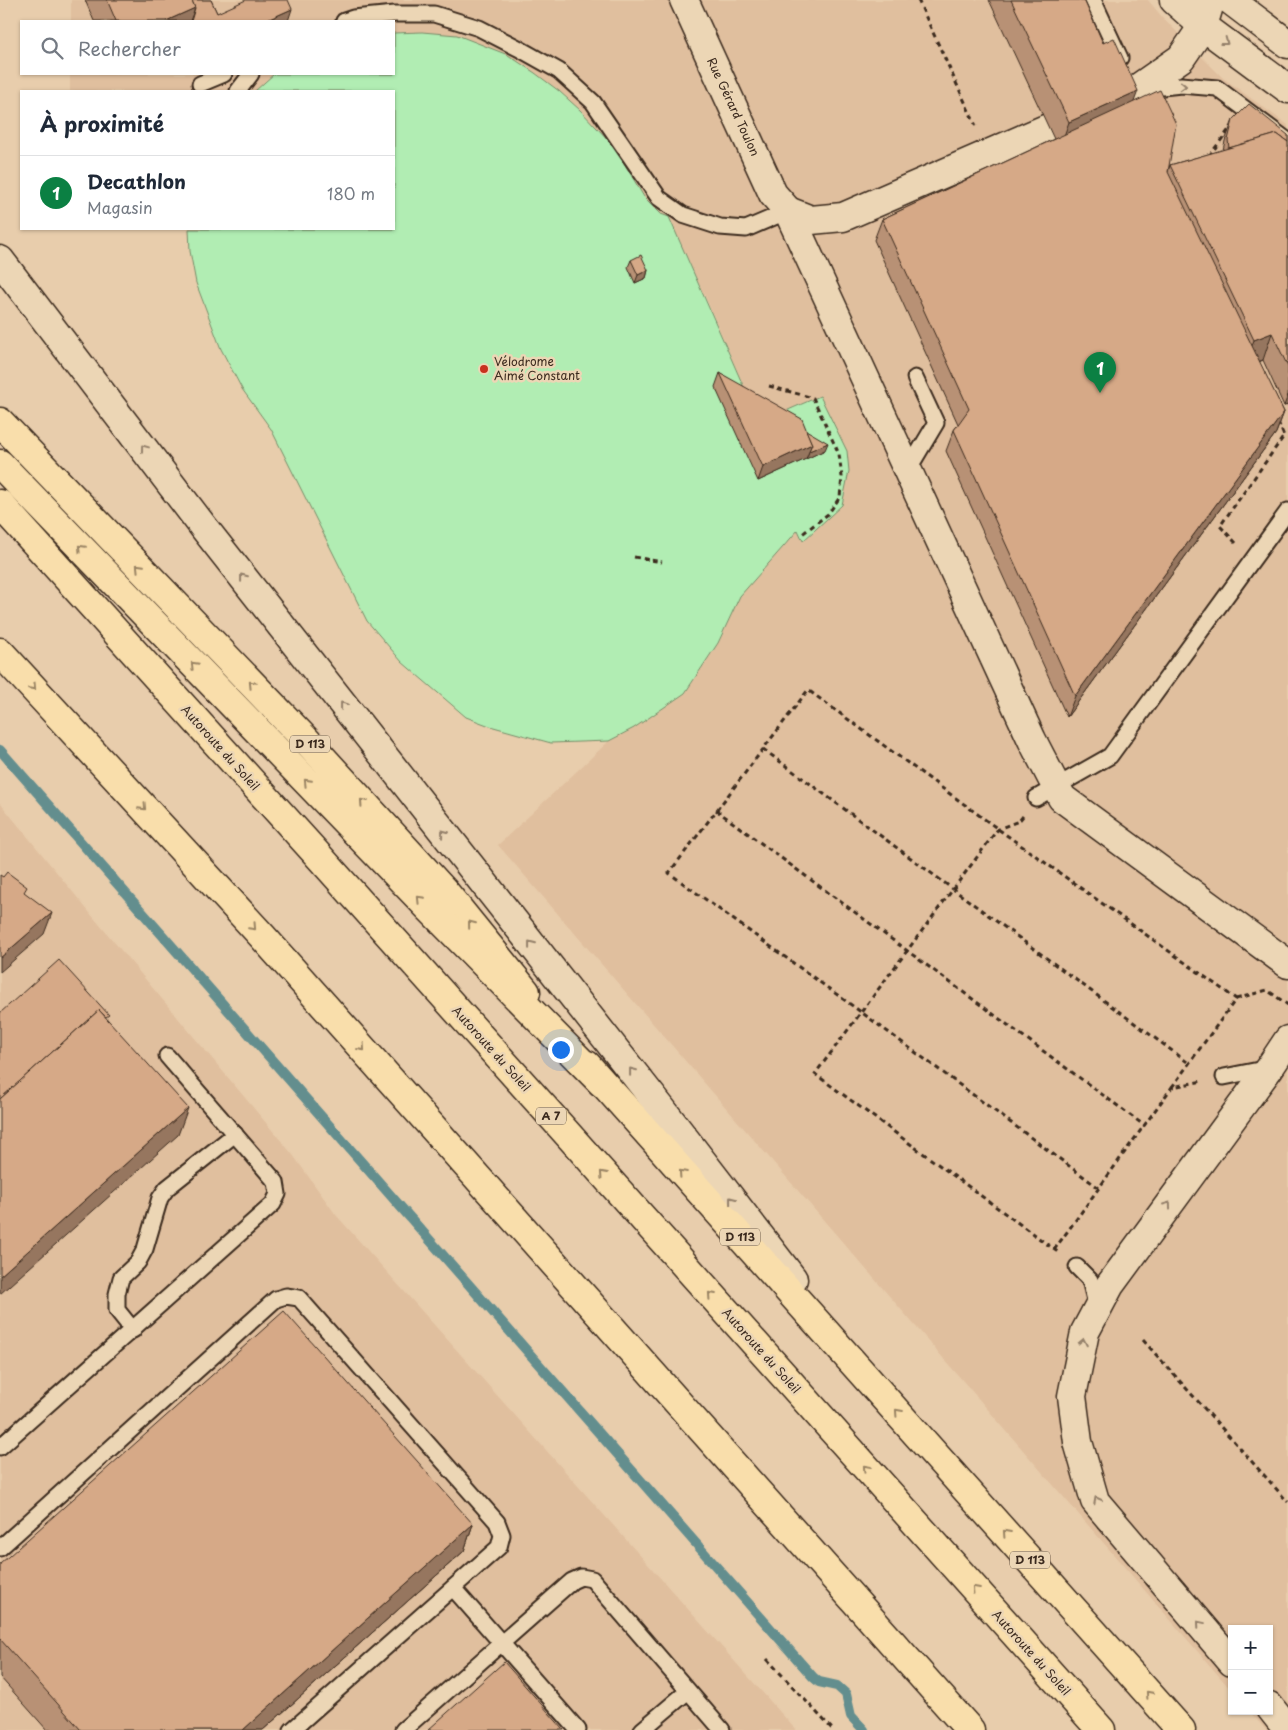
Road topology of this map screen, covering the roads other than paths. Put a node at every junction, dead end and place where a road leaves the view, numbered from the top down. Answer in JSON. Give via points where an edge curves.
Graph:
{"nodes":[{"id":1,"x":684,"y":0,"type":"edge"},
{"id":2,"x":1093,"y":0,"type":"edge"},
{"id":3,"x":1174,"y":0,"type":"edge"},
{"id":4,"x":1230,"y":0,"type":"edge"},
{"id":5,"x":1206,"y":13,"type":"edge"},
{"id":6,"x":347,"y":20,"type":"edge"},
{"id":7,"x":1288,"y":44,"type":"edge"},
{"id":8,"x":222,"y":75,"type":"edge"},
{"id":9,"x":250,"y":75,"type":"edge"},
{"id":10,"x":200,"y":84,"type":"dead end"},
{"id":11,"x":1288,"y":89,"type":"edge"},
{"id":12,"x":239,"y":90,"type":"edge"},
{"id":13,"x":1130,"y":90,"type":"junction"},
{"id":14,"x":1048,"y":128,"type":"dead end"},
{"id":15,"x":1288,"y":141,"type":"edge"},
{"id":16,"x":788,"y":211,"type":"junction"},
{"id":17,"x":0,"y":260,"type":"edge"},
{"id":18,"x":915,"y":378,"type":"dead end"},
{"id":19,"x":0,"y":422,"type":"edge"},
{"id":20,"x":0,"y":464,"type":"edge"},
{"id":21,"x":908,"y":470,"type":"junction"},
{"id":22,"x":0,"y":504,"type":"edge"},
{"id":23,"x":1288,"y":510,"type":"edge"},
{"id":24,"x":0,"y":652,"type":"edge"},
{"id":25,"x":1046,"y":792,"type":"junction"},
{"id":26,"x":1288,"y":964,"type":"edge"},
{"id":27,"x":1288,"y":1040,"type":"edge"},
{"id":28,"x":167,"y":1056,"type":"dead end"},
{"id":29,"x":1270,"y":1067,"type":"junction"},
{"id":30,"x":1224,"y":1077,"type":"road end"},
{"id":31,"x":602,"y":1084,"type":"junction"},
{"id":32,"x":235,"y":1134,"type":"junction"},
{"id":33,"x":1077,"y":1267,"type":"road end"},
{"id":34,"x":1097,"y":1308,"type":"junction"},
{"id":35,"x":133,"y":1330,"type":"junction"},
{"id":36,"x":879,"y":1390,"type":"junction"},
{"id":37,"x":0,"y":1447,"type":"edge"},
{"id":38,"x":0,"y":1548,"type":"edge"},
{"id":39,"x":453,"y":1588,"type":"junction"},
{"id":40,"x":502,"y":1642,"type":"junction"},
{"id":41,"x":1228,"y":1657,"type":"edge"},
{"id":42,"x":688,"y":1691,"type":"junction"},
{"id":43,"x":1273,"y":1711,"type":"edge"},
{"id":44,"x":1287,"y":1728,"type":"edge"},
{"id":45,"x":292,"y":1730,"type":"edge"},
{"id":46,"x":403,"y":1730,"type":"edge"},
{"id":47,"x":578,"y":1730,"type":"edge"},
{"id":48,"x":642,"y":1730,"type":"edge"},
{"id":49,"x":722,"y":1730,"type":"edge"},
{"id":50,"x":970,"y":1730,"type":"edge"},
{"id":51,"x":1101,"y":1730,"type":"edge"},
{"id":52,"x":1182,"y":1730,"type":"edge"}],
"edges":[{"from":1,"to":16,"type":"street","name":"Rue Gérard Toulon","via":[[773,194]]},
{"from":2,"to":13,"type":"lane"},
{"from":3,"to":5,"type":"street"},
{"from":4,"to":7,"type":"street"},
{"from":5,"to":11,"type":"street","one_way":true},
{"from":5,"to":13,"type":"street","via":[[1181,58]]},
{"from":6,"to":16,"type":"lane","via":[[395,14],[434,14],[479,28],[558,71],[593,102],[659,198],[683,215],[720,227],[746,229]]},
{"from":8,"to":10,"type":"lane"},
{"from":9,"to":12,"type":"lane"},
{"from":13,"to":15,"type":"lane","one_way":true,"via":[[1181,85],[1217,88]]},
{"from":14,"to":16,"type":"street","via":[[844,217],[811,220]]},
{"from":16,"to":21,"type":"street"},
{"from":36,"to":17,"type":"street","one_way":true,"via":[[205,529]]},
{"from":18,"to":21,"type":"lane","via":[[936,423]]},
{"from":31,"to":19,"type":"main road","number":"D 113","one_way":true,"via":[[445,892],[326,762]]},
{"from":31,"to":20,"type":"main road","one_way":true},
{"from":21,"to":25,"type":"street"},
{"from":51,"to":22,"type":"main road","name":"Autoroute du Soleil","number":"A 7","one_way":true},
{"from":23,"to":25,"type":"lane","via":[[1110,756]]},
{"from":24,"to":50,"type":"main road","one_way":true,"via":[[263,937]]},
{"from":25,"to":26,"type":"street","via":[[1062,798]]},
{"from":27,"to":29,"type":"street"},
{"from":28,"to":32,"type":"lane"},
{"from":29,"to":30,"type":"lane"},
{"from":34,"to":29,"type":"street","one_way":true,"via":[[1110,1285]]},
{"from":36,"to":31,"type":"main road","number":"D 113","one_way":true},
{"from":32,"to":35,"type":"lane","via":[[160,1198],[145,1249],[138,1262],[121,1278],[116,1294],[117,1310]]},
{"from":32,"to":35,"type":"lane","via":[[276,1182],[278,1194],[273,1204]]},
{"from":33,"to":34,"type":"lane","via":[[1090,1280]]},
{"from":41,"to":34,"type":"street","one_way":true,"via":[[1095,1501],[1078,1442],[1072,1396],[1085,1332]]},
{"from":35,"to":37,"type":"lane"},
{"from":52,"to":36,"type":"main road","number":"D 113","one_way":true},
{"from":38,"to":39,"type":"lane","via":[[276,1300],[286,1296],[299,1298],[497,1522],[502,1535],[499,1547]]},
{"from":39,"to":40,"type":"lane"},
{"from":39,"to":45,"type":"lane"},
{"from":40,"to":42,"type":"lane","via":[[572,1581],[581,1577],[592,1580]]},
{"from":40,"to":46,"type":"lane"},
{"from":40,"to":47,"type":"lane"},
{"from":42,"to":48,"type":"lane"},
{"from":42,"to":49,"type":"lane"},
{"from":43,"to":44,"type":"street"}]}
